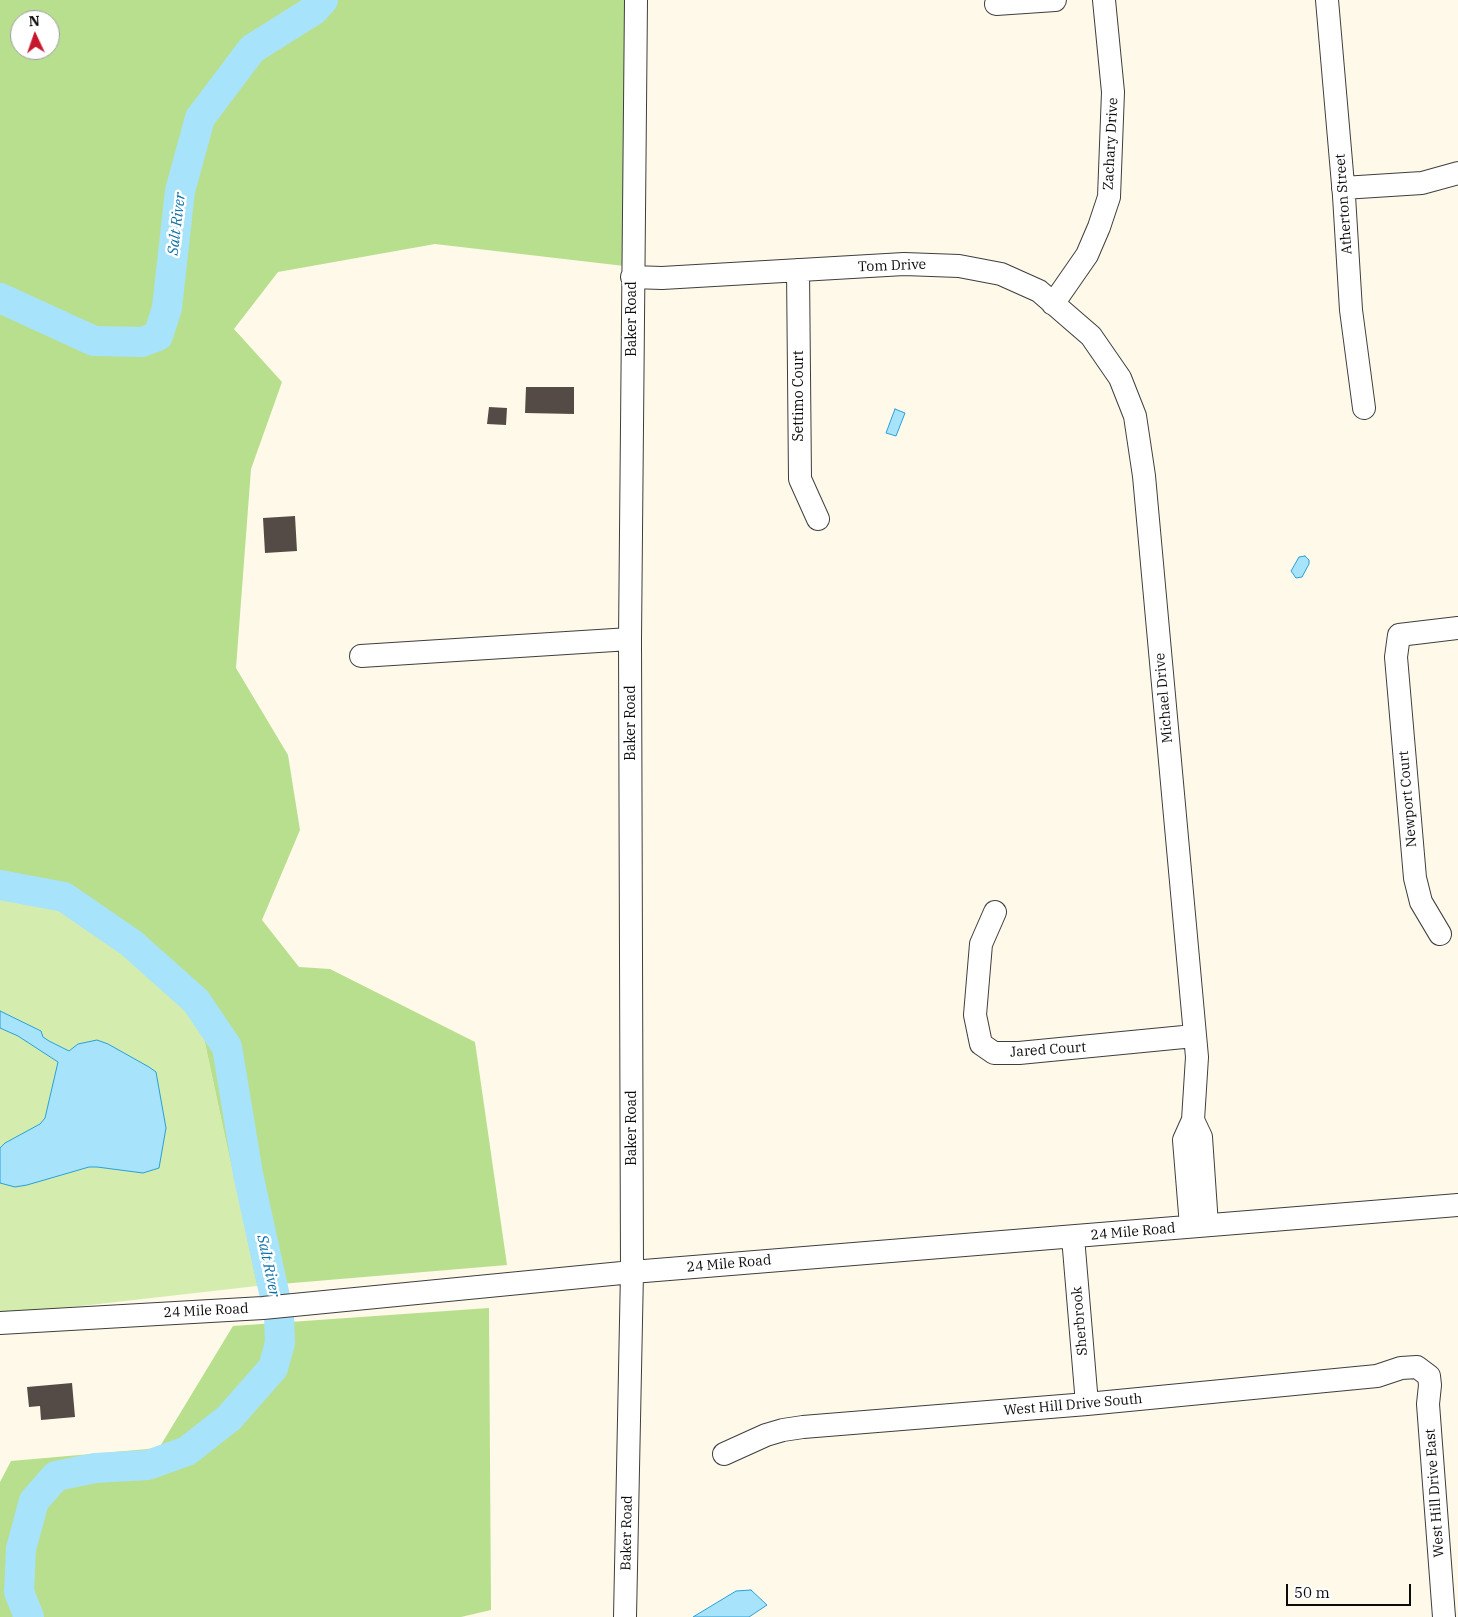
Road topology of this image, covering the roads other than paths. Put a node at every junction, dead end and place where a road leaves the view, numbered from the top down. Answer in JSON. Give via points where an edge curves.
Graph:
{"nodes":[{"id":1,"x":636,"y":0,"type":"edge"},
{"id":2,"x":1055,"y":0,"type":"edge"},
{"id":3,"x":1104,"y":0,"type":"edge"},
{"id":4,"x":1327,"y":0,"type":"edge"},
{"id":5,"x":996,"y":4,"type":"dead end"},
{"id":6,"x":1458,"y":173,"type":"edge"},
{"id":7,"x":1343,"y":188,"type":"junction"},
{"id":8,"x":798,"y":270,"type":"junction"},
{"id":9,"x":632,"y":277,"type":"junction"},
{"id":10,"x":1053,"y":304,"type":"junction"},
{"id":11,"x":1364,"y":408,"type":"dead end"},
{"id":12,"x":818,"y":519,"type":"dead end"},
{"id":13,"x":1458,"y":628,"type":"edge"},
{"id":14,"x":630,"y":639,"type":"junction"},
{"id":15,"x":361,"y":656,"type":"dead end"},
{"id":16,"x":995,"y":912,"type":"dead end"},
{"id":17,"x":1440,"y":934,"type":"dead end"},
{"id":18,"x":1194,"y":1036,"type":"junction"},
{"id":19,"x":1458,"y":1205,"type":"edge"},
{"id":20,"x":1199,"y":1226,"type":"junction"},
{"id":21,"x":1073,"y":1237,"type":"junction"},
{"id":22,"x":632,"y":1272,"type":"junction"},
{"id":23,"x":0,"y":1323,"type":"edge"},
{"id":24,"x":1424,"y":1371,"type":"joint"},
{"id":25,"x":1087,"y":1404,"type":"junction"},
{"id":26,"x":724,"y":1454,"type":"dead end"},
{"id":27,"x":625,"y":1617,"type":"edge"},
{"id":28,"x":1444,"y":1617,"type":"edge"}],
"edges":[{"from":1,"to":9,"type":"street","name":"Baker Road"},
{"from":2,"to":5,"type":"street"},
{"from":3,"to":10,"type":"street","name":"Zachary Drive","via":[[1113,92],[1108,197],[1087,255]]},
{"from":4,"to":7,"type":"street","name":"Atherton Street"},
{"from":6,"to":7,"type":"street","via":[[1422,183]]},
{"from":7,"to":11,"type":"street","name":"Atherton Street","via":[[1351,310]]},
{"from":8,"to":9,"type":"street","name":"Tom Drive"},
{"from":8,"to":10,"type":"street","name":"Tom Drive","via":[[904,264],[959,266],[1001,274],[1039,291]]},
{"from":8,"to":12,"type":"street","name":"Settimo Court","via":[[800,479]]},
{"from":9,"to":14,"type":"street","name":"Baker Road"},
{"from":10,"to":18,"type":"street","name":"Michael Drive","via":[[1091,336],[1120,378],[1135,416],[1144,476]]},
{"from":13,"to":17,"type":"street","name":"Newport Court","via":[[1399,635],[1396,657],[1415,878],[1421,902]]},
{"from":14,"to":15,"type":"street"},
{"from":14,"to":22,"type":"street","name":"Baker Road"},
{"from":16,"to":18,"type":"street","name":"Jared Court","via":[[981,944],[975,1015],[981,1044],[994,1053]]},
{"from":18,"to":20,"type":"street","name":"Michael Drive","via":[[1197,1057],[1193,1120],[1201,1137]]},
{"from":19,"to":20,"type":"street","name":"24 Mile Road"},
{"from":20,"to":21,"type":"street","name":"24 Mile Road"},
{"from":21,"to":22,"type":"street","name":"24 Mile Road"},
{"from":21,"to":25,"type":"street","name":"Sherbrook"},
{"from":22,"to":23,"type":"street","name":"24 Mile Road","via":[[263,1308]]},
{"from":22,"to":27,"type":"street","name":"Baker Road"},
{"from":24,"to":25,"type":"street","name":"West Hill Drive South","via":[[1410,1367],[1377,1376]]},
{"from":24,"to":28,"type":"street","name":"West Hill Drive East","via":[[1429,1376],[1430,1385],[1428,1404]]},
{"from":25,"to":26,"type":"street","name":"West Hill Drive South","via":[[803,1427],[766,1435]]}]}
